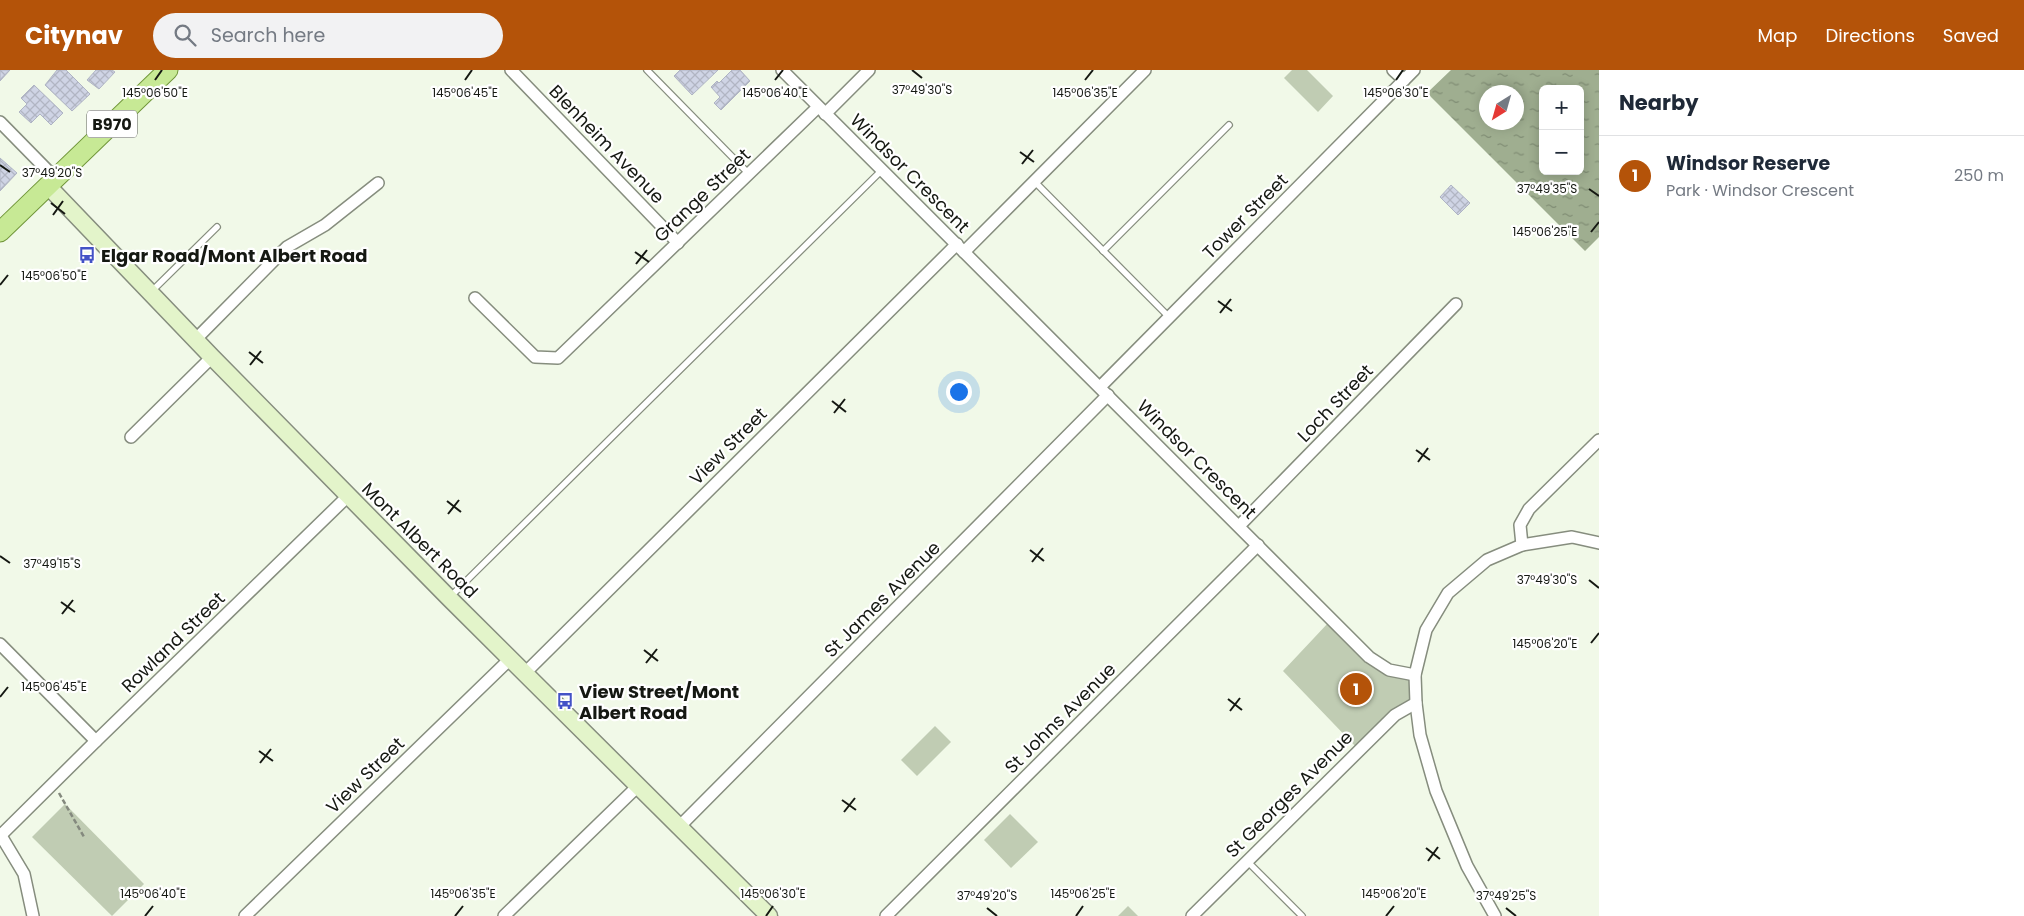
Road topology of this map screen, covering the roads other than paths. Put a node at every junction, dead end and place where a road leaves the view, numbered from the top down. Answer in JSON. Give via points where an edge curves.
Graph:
{"nodes":[{"id":1,"x":168,"y":70,"type":"edge"},
{"id":2,"x":511,"y":70,"type":"edge"},
{"id":3,"x":647,"y":70,"type":"edge"},
{"id":4,"x":782,"y":70,"type":"edge"},
{"id":5,"x":869,"y":70,"type":"edge"},
{"id":6,"x":1144,"y":70,"type":"edge"},
{"id":7,"x":1393,"y":70,"type":"edge"},
{"id":8,"x":1414,"y":70,"type":"edge"},
{"id":9,"x":1404,"y":80,"type":"junction"},
{"id":10,"x":822,"y":110,"type":"junction"},
{"id":11,"x":0,"y":122,"type":"edge"},
{"id":12,"x":1229,"y":125,"type":"dead end"},
{"id":13,"x":882,"y":170,"type":"junction"},
{"id":14,"x":749,"y":174,"type":"junction"},
{"id":15,"x":51,"y":182,"type":"junction"},
{"id":16,"x":1034,"y":182,"type":"junction"},
{"id":17,"x":378,"y":183,"type":"dead end"},
{"id":18,"x":217,"y":228,"type":"dead end"},
{"id":19,"x":0,"y":232,"type":"edge"},
{"id":20,"x":678,"y":243,"type":"junction"},
{"id":21,"x":961,"y":248,"type":"junction"},
{"id":22,"x":1103,"y":251,"type":"junction"},
{"id":23,"x":151,"y":293,"type":"junction"},
{"id":24,"x":475,"y":298,"type":"dead end"},
{"id":25,"x":1456,"y":304,"type":"dead end"},
{"id":26,"x":1169,"y":317,"type":"junction"},
{"id":27,"x":196,"y":339,"type":"junction"},
{"id":28,"x":212,"y":357,"type":"junction"},
{"id":29,"x":1104,"y":391,"type":"junction"},
{"id":30,"x":131,"y":437,"type":"dead end"},
{"id":31,"x":1599,"y":440,"type":"edge"},
{"id":32,"x":348,"y":496,"type":"junction"},
{"id":33,"x":1239,"y":526,"type":"junction"},
{"id":34,"x":1599,"y":543,"type":"edge"},
{"id":35,"x":1258,"y":545,"type":"junction"},
{"id":36,"x":1522,"y":545,"type":"junction"},
{"id":37,"x":449,"y":598,"type":"junction"},
{"id":38,"x":0,"y":644,"type":"edge"},
{"id":39,"x":510,"y":659,"type":"junction"},
{"id":40,"x":524,"y":673,"type":"junction"},
{"id":41,"x":1415,"y":675,"type":"junction"},
{"id":42,"x":1416,"y":703,"type":"junction"},
{"id":43,"x":96,"y":740,"type":"junction"},
{"id":44,"x":638,"y":786,"type":"junction"},
{"id":45,"x":680,"y":826,"type":"junction"},
{"id":46,"x":1,"y":835,"type":"edge"},
{"id":47,"x":1247,"y":861,"type":"junction"},
{"id":48,"x":764,"y":914,"type":"edge"},
{"id":49,"x":33,"y":916,"type":"edge"},
{"id":50,"x":245,"y":916,"type":"edge"},
{"id":51,"x":504,"y":916,"type":"edge"},
{"id":52,"x":886,"y":916,"type":"edge"},
{"id":53,"x":1192,"y":916,"type":"edge"},
{"id":54,"x":1302,"y":916,"type":"edge"},
{"id":55,"x":1495,"y":916,"type":"edge"}],
"edges":[{"from":1,"to":15,"type":"main road","number":"B970"},
{"from":2,"to":20,"type":"street","name":"Blenheim Avenue"},
{"from":3,"to":14,"type":"lane"},
{"from":4,"to":10,"type":"street","name":"Windsor Crescent"},
{"from":5,"to":10,"type":"street","name":"Grange Street"},
{"from":6,"to":16,"type":"street","name":"View Street"},
{"from":7,"to":9,"type":"street"},
{"from":8,"to":9,"type":"street","name":"Tower Street"},
{"from":9,"to":26,"type":"street","name":"Tower Street"},
{"from":10,"to":13,"type":"street","name":"Windsor Crescent"},
{"from":10,"to":14,"type":"street","name":"Grange Street"},
{"from":11,"to":15,"type":"street","name":"Mont Albert Road"},
{"from":12,"to":22,"type":"lane"},
{"from":13,"to":21,"type":"street","name":"Windsor Crescent"},
{"from":13,"to":37,"type":"lane"},
{"from":14,"to":20,"type":"street","name":"Grange Street"},
{"from":15,"to":19,"type":"main road","number":"B970"},
{"from":15,"to":23,"type":"main road","name":"Mont Albert Road"},
{"from":16,"to":21,"type":"street","name":"View Street"},
{"from":16,"to":22,"type":"lane"},
{"from":17,"to":27,"type":"street","via":[[325,225],[287,247]]},
{"from":18,"to":23,"type":"lane"},
{"from":20,"to":24,"type":"street","name":"Grange Street","via":[[558,358],[535,357]]},
{"from":21,"to":29,"type":"street","name":"Windsor Crescent"},
{"from":21,"to":40,"type":"street","name":"View Street"},
{"from":22,"to":26,"type":"lane"},
{"from":23,"to":27,"type":"main road","name":"Mont Albert Road"},
{"from":25,"to":33,"type":"street","name":"Loch Street"},
{"from":26,"to":29,"type":"street","name":"Tower Street"},
{"from":27,"to":28,"type":"main road","name":"Mont Albert Road"},
{"from":28,"to":30,"type":"street"},
{"from":28,"to":32,"type":"main road","name":"Mont Albert Road"},
{"from":29,"to":33,"type":"street","name":"Windsor Crescent"},
{"from":29,"to":45,"type":"street","name":"St James Avenue"},
{"from":31,"to":36,"type":"street","via":[[1529,509],[1520,525]]},
{"from":32,"to":37,"type":"main road","name":"Mont Albert Road"},
{"from":32,"to":43,"type":"street","name":"Rowland Street"},
{"from":33,"to":35,"type":"street","name":"Windsor Crescent"},
{"from":34,"to":36,"type":"street","via":[[1572,537]]},
{"from":35,"to":41,"type":"street","name":"Windsor Crescent","via":[[1369,657],[1388,670]]},
{"from":35,"to":52,"type":"street","name":"St Johns Avenue"},
{"from":36,"to":41,"type":"street","via":[[1487,560],[1448,593],[1426,630]]},
{"from":37,"to":39,"type":"main road","name":"Mont Albert Road"},
{"from":38,"to":43,"type":"street"},
{"from":39,"to":40,"type":"main road","name":"Mont Albert Road"},
{"from":39,"to":50,"type":"street","name":"View Street"},
{"from":40,"to":44,"type":"main road","name":"Mont Albert Road"},
{"from":41,"to":42,"type":"street"},
{"from":42,"to":47,"type":"street","name":"St Georges Avenue","via":[[1394,714]]},
{"from":42,"to":55,"type":"street","via":[[1420,735],[1436,791],[1466,866]]},
{"from":43,"to":46,"type":"street","name":"Rowland Street"},
{"from":44,"to":45,"type":"main road","name":"Mont Albert Road"},
{"from":44,"to":51,"type":"street"},
{"from":45,"to":48,"type":"main road","name":"Mont Albert Road"},
{"from":46,"to":49,"type":"street","via":[[24,874]]},
{"from":47,"to":53,"type":"street","name":"St Georges Avenue"},
{"from":47,"to":54,"type":"lane"}]}
